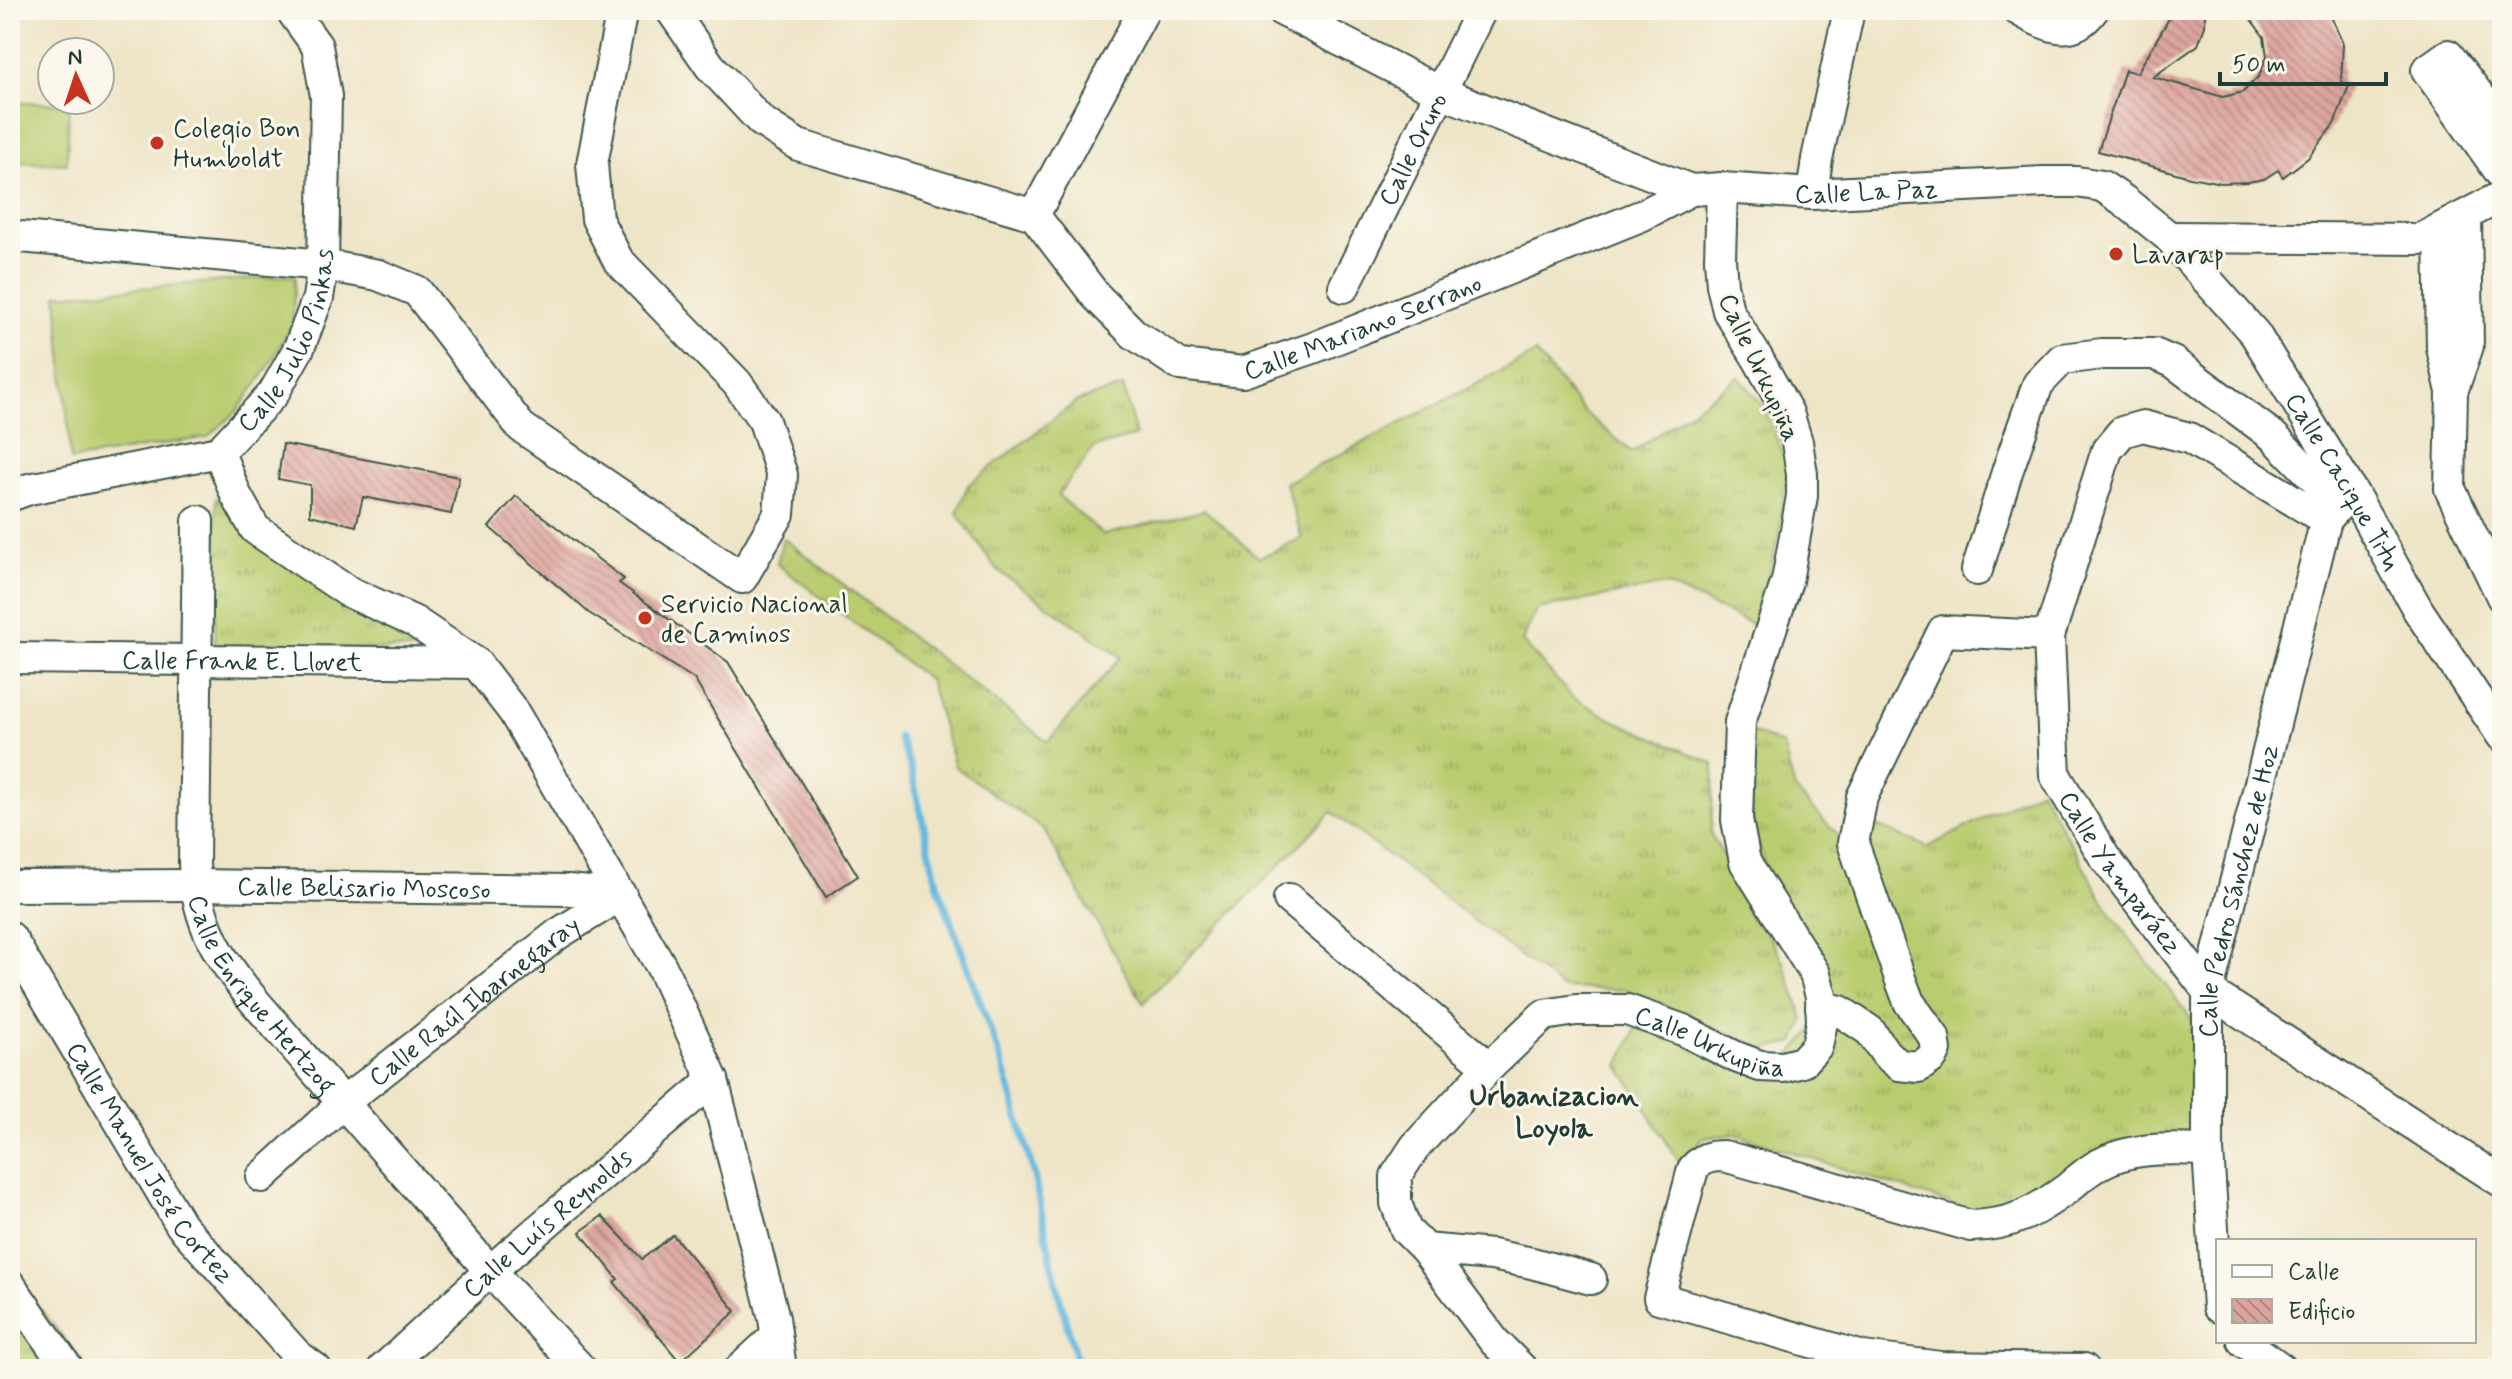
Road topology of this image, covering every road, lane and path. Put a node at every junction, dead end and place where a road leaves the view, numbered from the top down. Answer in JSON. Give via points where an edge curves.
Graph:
{"nodes":[{"id":1,"x":291,"y":10,"type":"edge"},
{"id":2,"x":622,"y":10,"type":"edge"},
{"id":3,"x":671,"y":10,"type":"edge"},
{"id":4,"x":1144,"y":10,"type":"edge"},
{"id":5,"x":1281,"y":10,"type":"edge"},
{"id":6,"x":1481,"y":10,"type":"edge"},
{"id":7,"x":1849,"y":10,"type":"edge"},
{"id":8,"x":2018,"y":10,"type":"edge"},
{"id":9,"x":2093,"y":10,"type":"edge"},
{"id":10,"x":1440,"y":92,"type":"junction"},
{"id":11,"x":2502,"y":125,"type":"edge"},
{"id":12,"x":2502,"y":175,"type":"edge"},
{"id":13,"x":1722,"y":188,"type":"junction"},
{"id":14,"x":1691,"y":190,"type":"junction"},
{"id":15,"x":1812,"y":194,"type":"junction"},
{"id":16,"x":2502,"y":196,"type":"edge"},
{"id":17,"x":1034,"y":215,"type":"junction"},
{"id":18,"x":2453,"y":222,"type":"junction"},
{"id":19,"x":10,"y":236,"type":"edge"},
{"id":20,"x":2169,"y":237,"type":"junction"},
{"id":21,"x":323,"y":265,"type":"junction"},
{"id":22,"x":1344,"y":287,"type":"dead end"},
{"id":23,"x":219,"y":452,"type":"junction"},
{"id":24,"x":10,"y":496,"type":"edge"},
{"id":25,"x":2340,"y":506,"type":"junction"},
{"id":26,"x":198,"y":521,"type":"dead end"},
{"id":27,"x":1977,"y":570,"type":"dead end"},
{"id":28,"x":2502,"y":597,"type":"edge"},
{"id":29,"x":2049,"y":636,"type":"junction"},
{"id":30,"x":10,"y":658,"type":"edge"},
{"id":31,"x":197,"y":660,"type":"junction"},
{"id":32,"x":476,"y":663,"type":"junction"},
{"id":33,"x":2502,"y":736,"type":"edge"},
{"id":34,"x":195,"y":885,"type":"junction"},
{"id":35,"x":10,"y":886,"type":"edge"},
{"id":36,"x":621,"y":895,"type":"junction"},
{"id":37,"x":1289,"y":899,"type":"dead end"},
{"id":38,"x":10,"y":937,"type":"edge"},
{"id":39,"x":2208,"y":991,"type":"junction"},
{"id":40,"x":1821,"y":1007,"type":"junction"},
{"id":41,"x":1489,"y":1067,"type":"junction"},
{"id":42,"x":713,"y":1080,"type":"junction"},
{"id":43,"x":344,"y":1102,"type":"junction"},
{"id":44,"x":2208,"y":1150,"type":"junction"},
{"id":45,"x":262,"y":1177,"type":"dead end"},
{"id":46,"x":2502,"y":1182,"type":"edge"},
{"id":47,"x":1425,"y":1249,"type":"junction"},
{"id":48,"x":490,"y":1271,"type":"junction"},
{"id":49,"x":2216,"y":1276,"type":"edge"},
{"id":50,"x":1591,"y":1279,"type":"dead end"},
{"id":51,"x":10,"y":1285,"type":"edge"},
{"id":52,"x":776,"y":1336,"type":"junction"},
{"id":53,"x":2246,"y":1343,"type":"edge"},
{"id":54,"x":68,"y":1369,"type":"edge"},
{"id":55,"x":316,"y":1369,"type":"edge"},
{"id":56,"x":383,"y":1369,"type":"edge"},
{"id":57,"x":581,"y":1369,"type":"edge"},
{"id":58,"x":740,"y":1369,"type":"edge"},
{"id":59,"x":781,"y":1369,"type":"edge"},
{"id":60,"x":1522,"y":1369,"type":"edge"},
{"id":61,"x":2084,"y":1369,"type":"edge"},
{"id":62,"x":2282,"y":1369,"type":"edge"}],
"edges":[{"from":1,"to":21,"type":"street","name":"Calle Julio Pinkas","via":[[317,46],[326,96]]},
{"from":2,"to":21,"type":"street","via":[[592,164],[597,219],[618,260],[737,383],[764,421],[782,475],[779,514],[742,578],[521,427],[417,291],[378,275]]},
{"from":3,"to":17,"type":"street","via":[[710,66],[761,121],[798,145]]},
{"from":4,"to":17,"type":"street"},
{"from":5,"to":10,"type":"street","name":"Calle La Paz"},
{"from":6,"to":10,"type":"street","name":"Calle Oruro"},
{"from":7,"to":15,"type":"street"},
{"from":8,"to":9,"type":"street","via":[[2062,29]]},
{"from":10,"to":14,"type":"street","name":"Calle La Paz"},
{"from":10,"to":22,"type":"street","name":"Calle Oruro"},
{"from":11,"to":12,"type":"street","via":[[2448,55],[2427,70]]},
{"from":13,"to":14,"type":"street","name":"Calle La Paz"},
{"from":13,"to":15,"type":"street","name":"Calle La Paz"},
{"from":13,"to":40,"type":"street","name":"Calle Urkupiña","via":[[1721,272],[1728,311],[1788,413],[1802,474],[1787,581],[1740,722],[1737,820],[1745,862],[1815,974]]},
{"from":14,"to":17,"type":"street","name":"Calle Mariano Serrano","via":[[1615,227],[1243,372],[1180,365],[1134,334],[1096,296]]},
{"from":15,"to":20,"type":"street","name":"Calle La Paz","via":[[2077,182],[2102,186]]},
{"from":16,"to":18,"type":"street"},
{"from":18,"to":20,"type":"street","via":[[2420,239]]},
{"from":18,"to":28,"type":"street","via":[[2468,346],[2452,392],[2450,489]]},
{"from":19,"to":21,"type":"street"},
{"from":20,"to":25,"type":"street","name":"Calle Cacique Titu","via":[[2255,334]]},
{"from":21,"to":23,"type":"street","name":"Calle Julio Pinkas","via":[[318,298],[273,394]]},
{"from":23,"to":24,"type":"street","name":"Calle Julio Pinkas"},
{"from":23,"to":32,"type":"street","via":[[255,529],[347,591],[415,622]]},
{"from":25,"to":27,"type":"street","via":[[2273,436],[2173,362],[2154,354],[2062,359],[2038,384]]},
{"from":25,"to":29,"type":"street","name":"Calle Yamparáez","via":[[2189,438],[2143,426],[2122,432],[2107,450]]},
{"from":25,"to":33,"type":"street","name":"Calle Cacique Titu"},
{"from":25,"to":39,"type":"street","name":"Calle Pedro Sánchez de Hoz"},
{"from":26,"to":31,"type":"street","name":"Calle Enrique Hertzog"},
{"from":29,"to":39,"type":"street","name":"Calle Yamparáez","via":[[2055,775],[2105,858]]},
{"from":29,"to":40,"type":"street","via":[[1943,631],[1862,797],[1853,843],[1909,1002],[1934,1037],[1932,1058],[1919,1067],[1899,1065],[1870,1031],[1840,1011]]},
{"from":30,"to":31,"type":"street","name":"Calle Frank E. Llovet"},
{"from":31,"to":32,"type":"street","name":"Calle Frank E. Llovet"},
{"from":31,"to":34,"type":"street","name":"Calle Enrique Hertzog"},
{"from":32,"to":36,"type":"street","via":[[513,711]]},
{"from":34,"to":35,"type":"street","name":"Calle Belisario Moscoso"},
{"from":34,"to":36,"type":"street","name":"Calle Belisario Moscoso"},
{"from":34,"to":43,"type":"street","name":"Calle Enrique Hertzog","via":[[203,921],[225,966]]},
{"from":36,"to":42,"type":"street","via":[[661,966]]},
{"from":36,"to":43,"type":"street","name":"Calle Raúl Ibarnegaray","via":[[558,934]]},
{"from":37,"to":41,"type":"street"},
{"from":38,"to":55,"type":"street","name":"Calle Manuel José Cortez","via":[[181,1225],[297,1355]]},
{"from":39,"to":44,"type":"street","name":"Calle Pedro Sánchez de Hoz"},
{"from":39,"to":46,"type":"street","name":"Calle Yamparáez"},
{"from":40,"to":41,"type":"street","name":"Calle Urkupiña","via":[[1817,1046],[1802,1062],[1783,1067],[1748,1062],[1627,1010],[1544,1015]]},
{"from":41,"to":47,"type":"street","name":"Calle Urkupiña","via":[[1415,1147],[1396,1176],[1396,1203],[1406,1230]]},
{"from":42,"to":48,"type":"street","name":"Calle Luís Reynolds"},
{"from":42,"to":52,"type":"street"},
{"from":43,"to":45,"type":"street","name":"Calle Raúl Ibarnegaray"},
{"from":43,"to":48,"type":"street","name":"Calle Enrique Hertzog"},
{"from":44,"to":49,"type":"street","name":"Calle Pedro Sánchez de Hoz"},
{"from":44,"to":61,"type":"street","via":[[2124,1154],[1998,1226],[1971,1226],[1724,1156],[1701,1159],[1693,1169],[1659,1298],[1863,1357],[1940,1367]]},
{"from":47,"to":50,"type":"street","via":[[1492,1255]]},
{"from":47,"to":60,"type":"street","via":[[1494,1341]]},
{"from":48,"to":56,"type":"street","name":"Calle Luís Reynolds"},
{"from":48,"to":57,"type":"street","name":"Calle Enrique Hertzog"},
{"from":51,"to":54,"type":"street"},
{"from":52,"to":58,"type":"street"},
{"from":52,"to":59,"type":"street"},
{"from":53,"to":62,"type":"street"}]}
